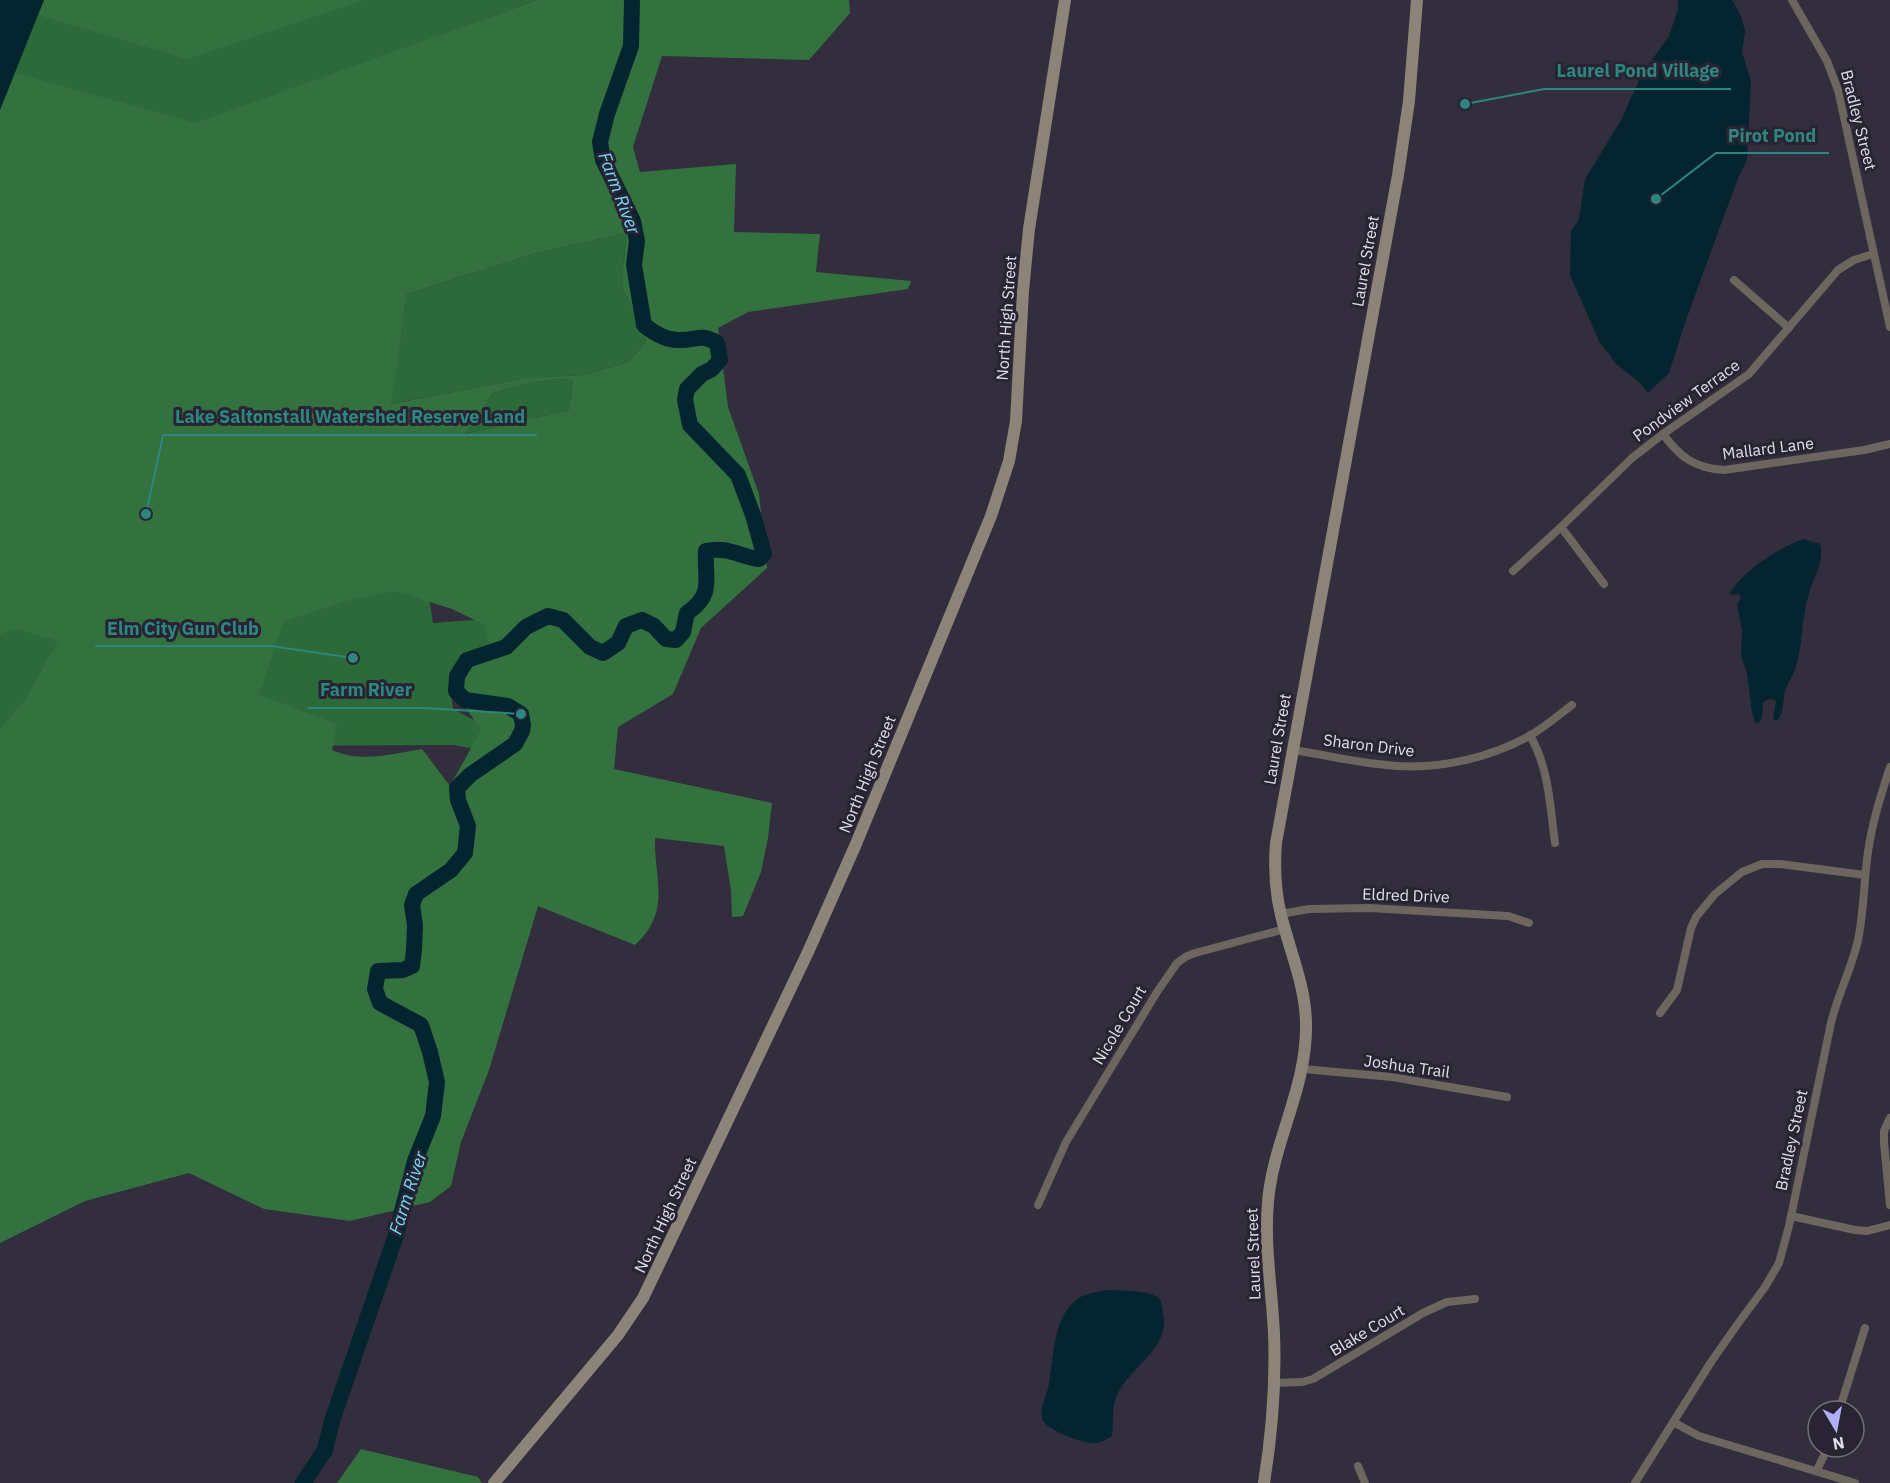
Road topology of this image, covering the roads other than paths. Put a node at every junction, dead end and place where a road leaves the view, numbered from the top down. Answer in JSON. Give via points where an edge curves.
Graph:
{"nodes":[{"id":1,"x":1065,"y":0,"type":"edge"},
{"id":2,"x":1417,"y":0,"type":"edge"},
{"id":3,"x":1792,"y":0,"type":"edge"},
{"id":4,"x":1873,"y":254,"type":"junction"},
{"id":5,"x":1734,"y":280,"type":"dead end"},
{"id":6,"x":1890,"y":327,"type":"edge"},
{"id":7,"x":1789,"y":328,"type":"junction"},
{"id":8,"x":1662,"y":434,"type":"junction"},
{"id":9,"x":1890,"y":444,"type":"edge"},
{"id":10,"x":1562,"y":527,"type":"junction"},
{"id":11,"x":1513,"y":571,"type":"dead end"},
{"id":12,"x":1604,"y":584,"type":"dead end"},
{"id":13,"x":1572,"y":705,"type":"dead end"},
{"id":14,"x":1530,"y":735,"type":"junction"},
{"id":15,"x":1292,"y":750,"type":"junction"},
{"id":16,"x":1890,"y":767,"type":"edge"},
{"id":17,"x":1555,"y":843,"type":"dead end"},
{"id":18,"x":1865,"y":875,"type":"junction"},
{"id":19,"x":1281,"y":914,"type":"junction"},
{"id":20,"x":1529,"y":923,"type":"dead end"},
{"id":21,"x":1285,"y":929,"type":"junction"},
{"id":22,"x":1660,"y":1013,"type":"dead end"},
{"id":23,"x":1303,"y":1069,"type":"junction"},
{"id":24,"x":1508,"y":1096,"type":"dead end"},
{"id":25,"x":1890,"y":1118,"type":"edge"},
{"id":26,"x":1038,"y":1205,"type":"dead end"},
{"id":27,"x":1890,"y":1205,"type":"edge"},
{"id":28,"x":1791,"y":1216,"type":"junction"},
{"id":29,"x":1890,"y":1225,"type":"edge"},
{"id":30,"x":1474,"y":1299,"type":"dead end"},
{"id":31,"x":1865,"y":1328,"type":"dead end"},
{"id":32,"x":1274,"y":1383,"type":"junction"},
{"id":33,"x":1843,"y":1399,"type":"edge"},
{"id":34,"x":1674,"y":1422,"type":"junction"},
{"id":35,"x":1822,"y":1459,"type":"edge"},
{"id":36,"x":1358,"y":1466,"type":"dead end"},
{"id":37,"x":1817,"y":1470,"type":"junction"},
{"id":38,"x":494,"y":1483,"type":"edge"},
{"id":39,"x":1264,"y":1483,"type":"edge"},
{"id":40,"x":1365,"y":1483,"type":"edge"},
{"id":41,"x":1635,"y":1483,"type":"edge"},
{"id":42,"x":1855,"y":1483,"type":"edge"}],
"edges":[{"from":1,"to":38,"type":"main road","name":"North High Street","via":[[1029,229],[1014,433],[991,516],[808,952],[643,1298],[618,1335]]},
{"from":2,"to":15,"type":"main road","name":"Laurel Street","via":[[1401,154]]},
{"from":3,"to":4,"type":"street","name":"Bradley Street","via":[[1838,90]]},
{"from":4,"to":6,"type":"street","name":"Bradley Street"},
{"from":4,"to":7,"type":"street","name":"Pondview Terrace","via":[[1845,265]]},
{"from":5,"to":7,"type":"street"},
{"from":7,"to":8,"type":"street","name":"Pondview Terrace","via":[[1739,382]]},
{"from":8,"to":9,"type":"street","name":"Mallard Lane","via":[[1687,460],[1724,470]]},
{"from":8,"to":10,"type":"street","name":"Pondview Terrace"},
{"from":10,"to":11,"type":"street","name":"Pondview Terrace"},
{"from":10,"to":12,"type":"street"},
{"from":13,"to":14,"type":"street","name":"Sharon Drive"},
{"from":14,"to":15,"type":"street","name":"Sharon Drive","via":[[1490,753],[1427,766],[1383,764]]},
{"from":14,"to":17,"type":"street","via":[[1548,781]]},
{"from":15,"to":19,"type":"main road","name":"Laurel Street","via":[[1276,843],[1275,880]]},
{"from":16,"to":18,"type":"street","name":"Bradley Street","via":[[1876,812]]},
{"from":18,"to":22,"type":"street","via":[[1780,864],[1762,864],[1742,872],[1715,894],[1696,917],[1677,990]]},
{"from":18,"to":28,"type":"street","name":"Bradley Street","via":[[1859,937],[1833,1013]]},
{"from":19,"to":20,"type":"street","name":"Eldred Drive","via":[[1309,909],[1369,908],[1508,916]]},
{"from":19,"to":21,"type":"main road","name":"Laurel Street"},
{"from":21,"to":23,"type":"main road","name":"Laurel Street","via":[[1305,1009]]},
{"from":21,"to":26,"type":"street","name":"Nicole Court","via":[[1204,950],[1177,963],[1071,1134]]},
{"from":23,"to":24,"type":"street","name":"Joshua Trail","via":[[1392,1077]]},
{"from":23,"to":32,"type":"main road","name":"Laurel Street","via":[[1275,1159],[1268,1197],[1266,1251],[1274,1333]]},
{"from":25,"to":27,"type":"street","via":[[1884,1143]]},
{"from":28,"to":29,"type":"street","via":[[1855,1230]]},
{"from":28,"to":34,"type":"street","name":"Bradley Street","via":[[1784,1250],[1772,1277]]},
{"from":30,"to":32,"type":"street","name":"Blake Court","via":[[1447,1302],[1423,1313],[1313,1379]]},
{"from":31,"to":33,"type":"street"},
{"from":32,"to":39,"type":"main road","name":"Laurel Street"},
{"from":34,"to":37,"type":"street","via":[[1699,1436]]},
{"from":34,"to":41,"type":"street","name":"Bradley Street"},
{"from":35,"to":37,"type":"street"},
{"from":36,"to":40,"type":"street"},
{"from":37,"to":42,"type":"street"}]}
